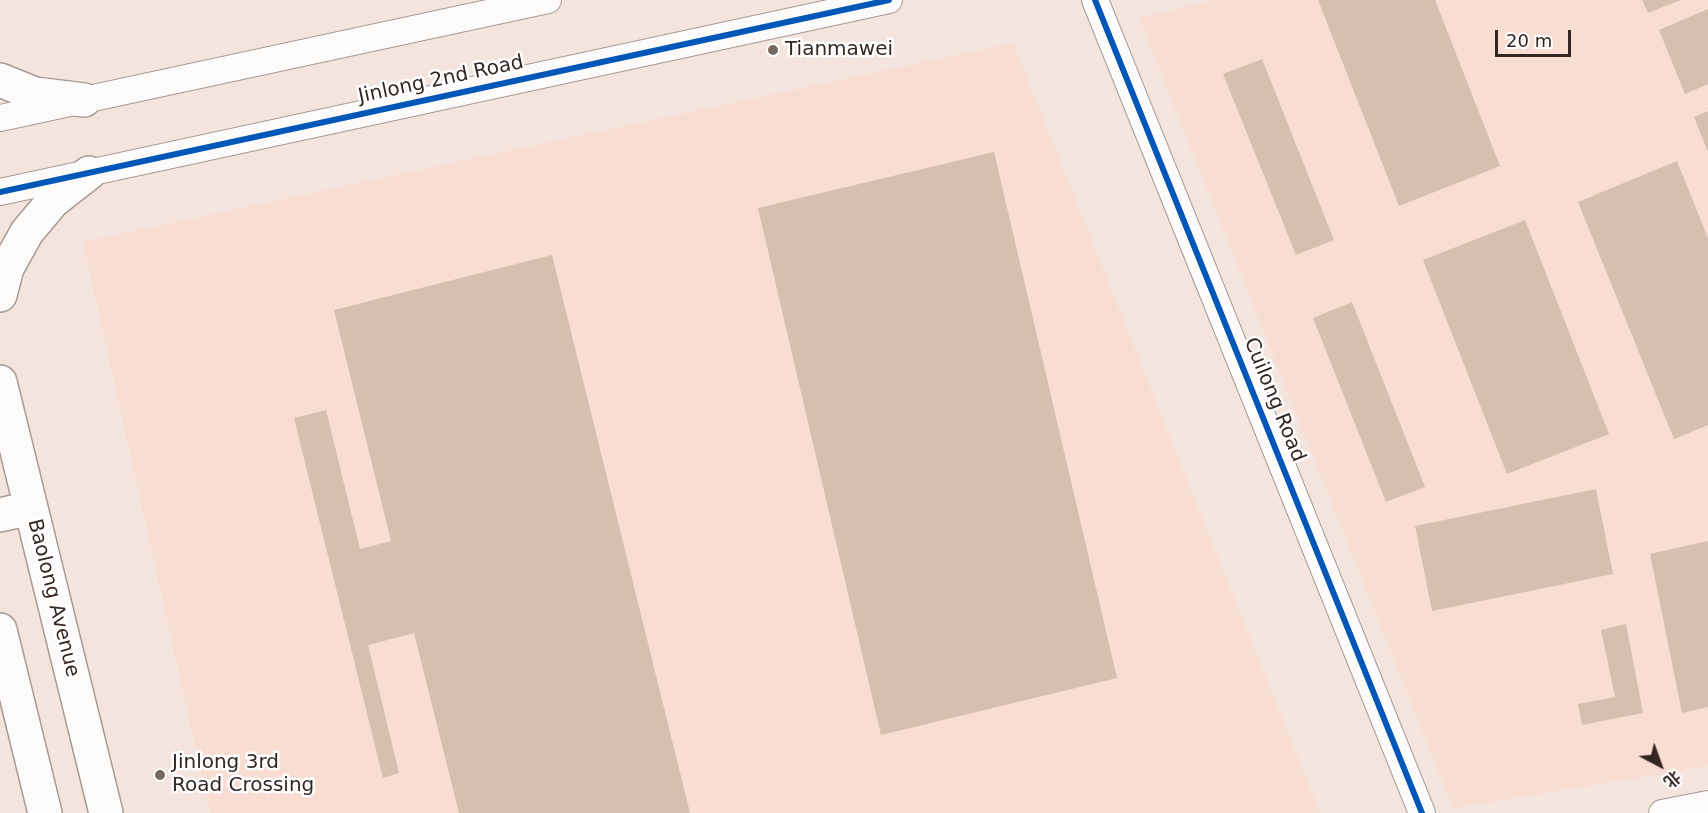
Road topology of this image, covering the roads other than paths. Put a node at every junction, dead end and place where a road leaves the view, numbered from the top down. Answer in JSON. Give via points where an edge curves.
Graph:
{"nodes":[{"id":1,"x":548,"y":0,"type":"edge"},
{"id":2,"x":889,"y":0,"type":"edge"},
{"id":3,"x":1095,"y":0,"type":"edge"},
{"id":4,"x":0,"y":80,"type":"edge"},
{"id":5,"x":84,"y":100,"type":"junction"},
{"id":6,"x":0,"y":118,"type":"edge"},
{"id":7,"x":89,"y":173,"type":"junction"},
{"id":8,"x":0,"y":192,"type":"edge"},
{"id":9,"x":0,"y":295,"type":"edge"},
{"id":10,"x":0,"y":382,"type":"edge"},
{"id":11,"x":15,"y":511,"type":"edge"},
{"id":12,"x":0,"y":630,"type":"edge"},
{"id":13,"x":1708,"y":804,"type":"edge"},
{"id":14,"x":45,"y":813,"type":"edge"},
{"id":15,"x":106,"y":813,"type":"edge"},
{"id":16,"x":1422,"y":813,"type":"edge"},
{"id":17,"x":1662,"y":813,"type":"edge"}],
"edges":[{"from":1,"to":5,"type":"street"},
{"from":2,"to":7,"type":"street","name":"Jinlong 2nd Road"},
{"from":3,"to":16,"type":"street","name":"Cuilong Road"},
{"from":4,"to":5,"type":"main road","via":[[35,94]]},
{"from":5,"to":6,"type":"street"},
{"from":7,"to":8,"type":"street","name":"Jinlong 2nd Road"},
{"from":7,"to":9,"type":"main road","via":[[53,201],[27,232],[8,268]]},
{"from":10,"to":11,"type":"main road","name":"Baolong Avenue"},
{"from":11,"to":15,"type":"main road","name":"Baolong Avenue"},
{"from":12,"to":14,"type":"main road"},
{"from":13,"to":17,"type":"street"}]}
